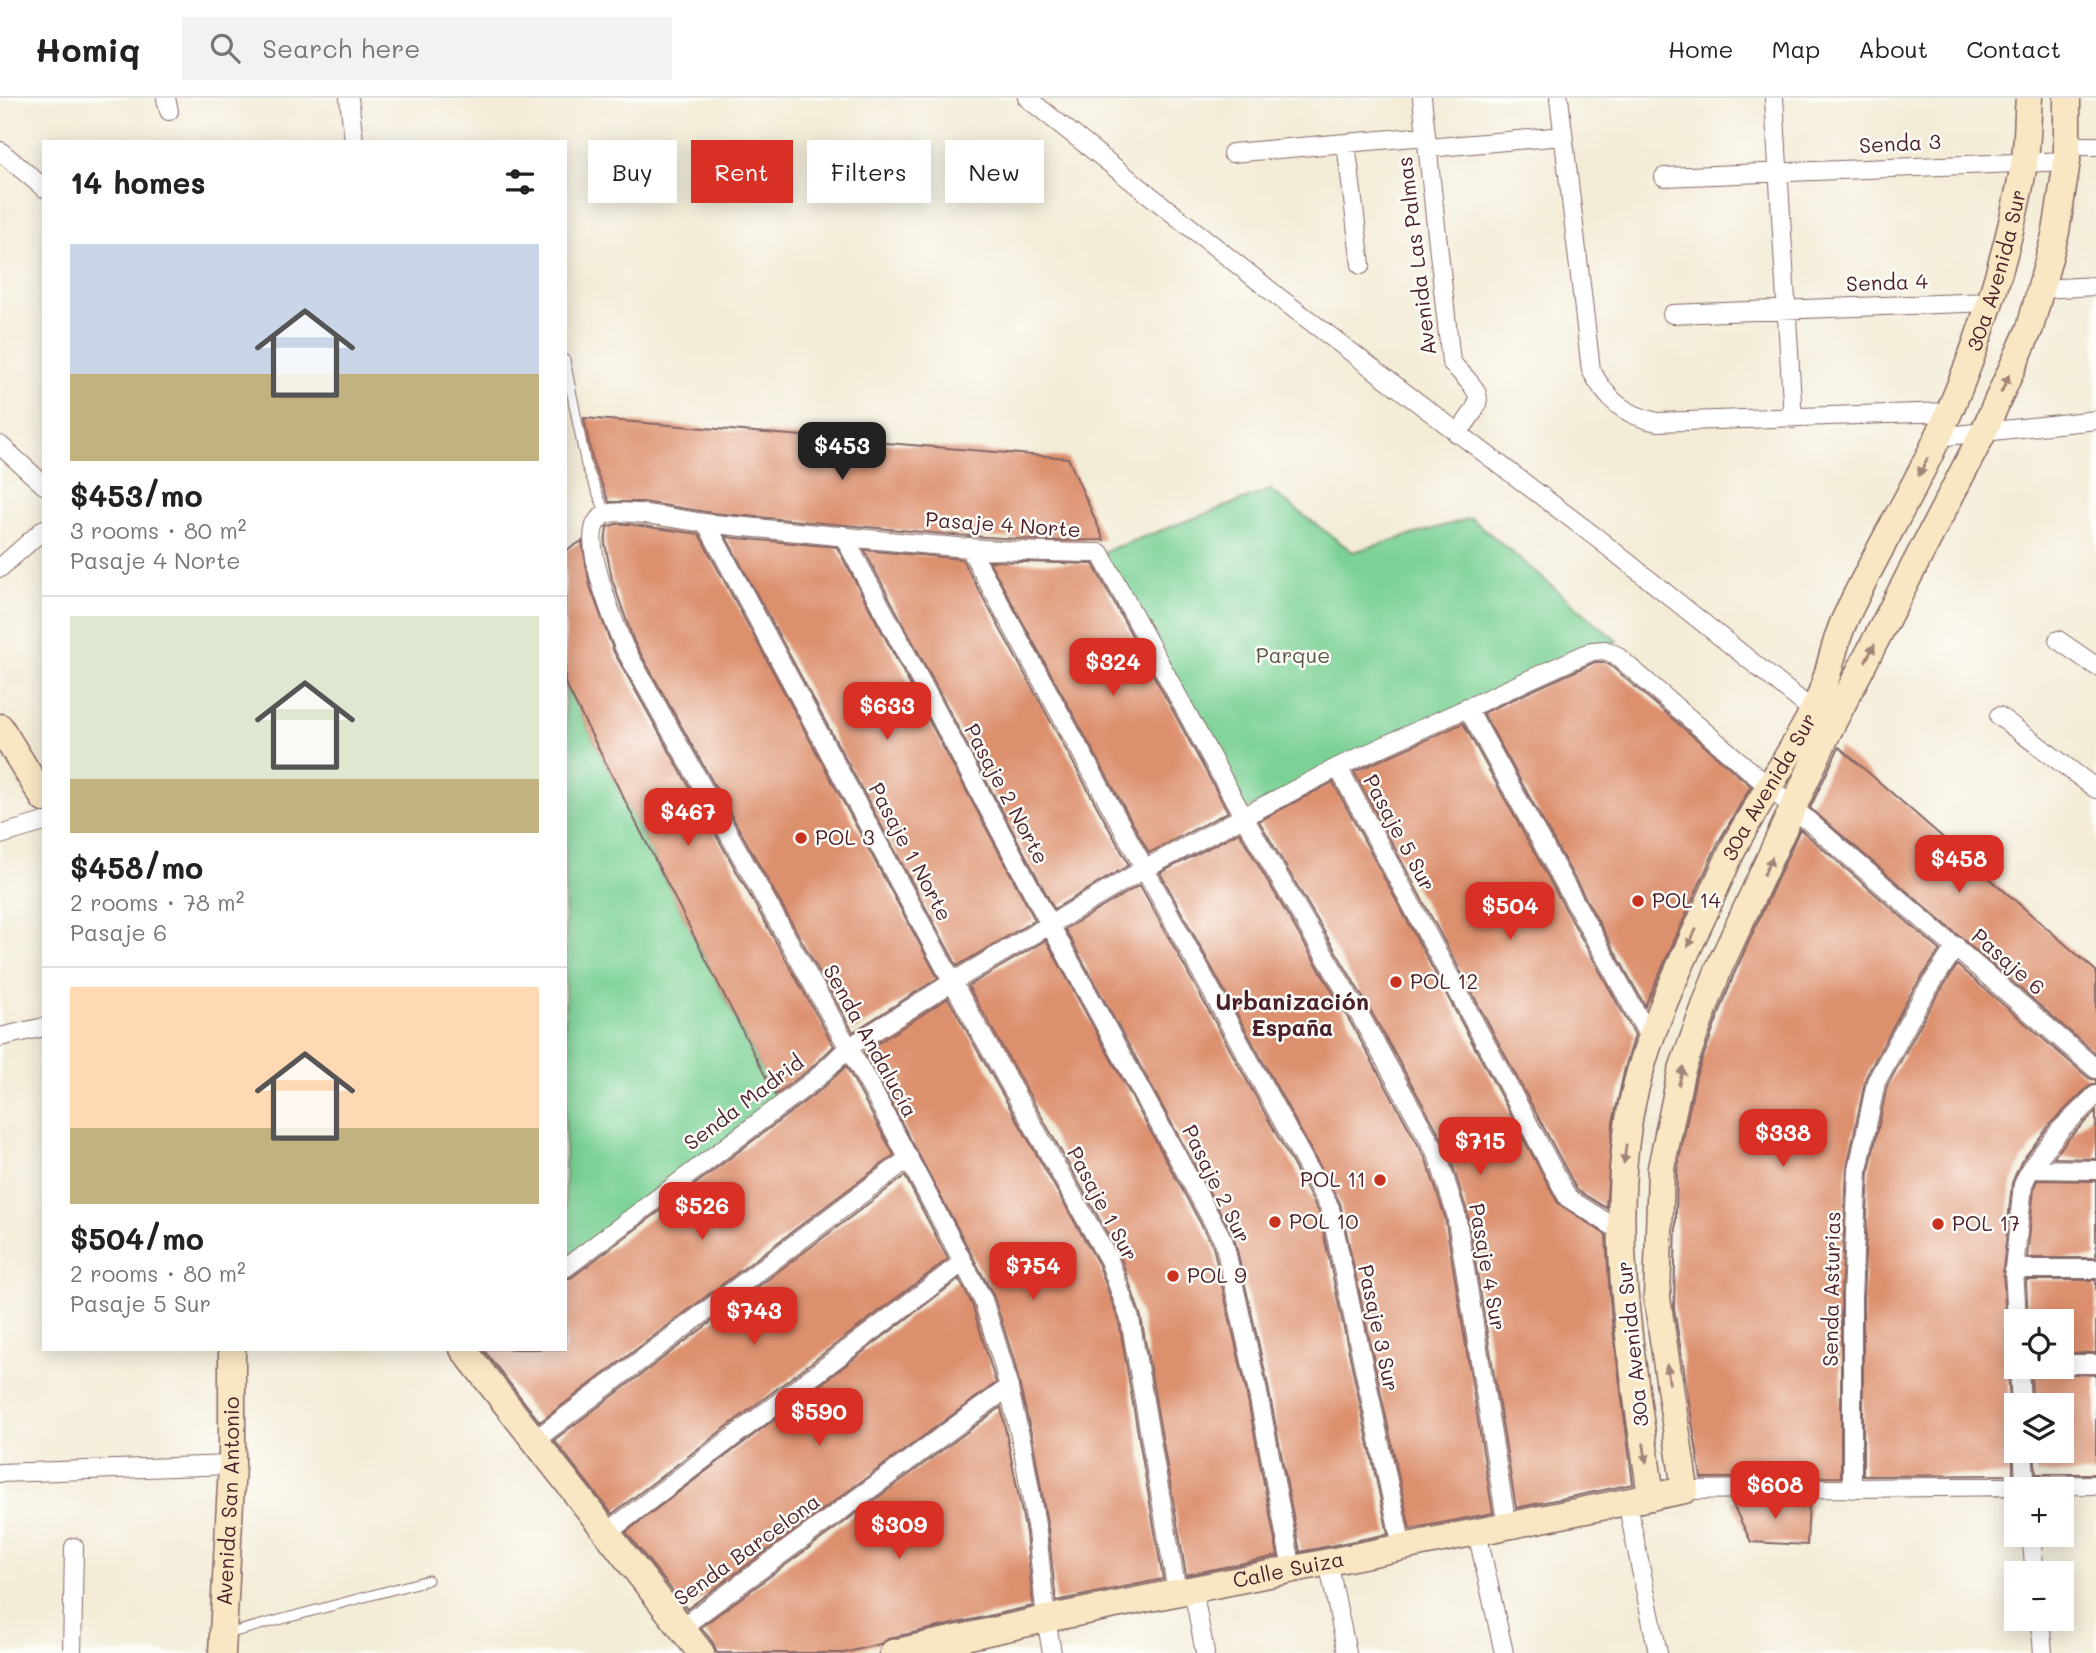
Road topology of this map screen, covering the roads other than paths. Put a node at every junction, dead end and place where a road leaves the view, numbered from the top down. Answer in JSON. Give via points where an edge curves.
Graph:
{"nodes":[{"id":1,"x":349,"y":98,"type":"edge"},
{"id":2,"x":1027,"y":98,"type":"edge"},
{"id":3,"x":1422,"y":98,"type":"edge"},
{"id":4,"x":1559,"y":98,"type":"edge"},
{"id":5,"x":1774,"y":98,"type":"edge"},
{"id":6,"x":2029,"y":98,"type":"edge"},
{"id":7,"x":2067,"y":98,"type":"edge"},
{"id":8,"x":1563,"y":136,"type":"junction"},
{"id":9,"x":354,"y":140,"type":"edge"},
{"id":10,"x":1427,"y":142,"type":"junction"},
{"id":11,"x":1346,"y":143,"type":"junction"},
{"id":12,"x":2096,"y":146,"type":"edge"},
{"id":13,"x":0,"y":151,"type":"edge"},
{"id":14,"x":1231,"y":153,"type":"dead end"},
{"id":15,"x":2067,"y":154,"type":"junction"},
{"id":16,"x":2024,"y":161,"type":"junction"},
{"id":17,"x":1778,"y":172,"type":"junction"},
{"id":18,"x":1664,"y":177,"type":"dead end"},
{"id":19,"x":42,"y":186,"type":"edge"},
{"id":20,"x":1361,"y":265,"type":"dead end"},
{"id":21,"x":2096,"y":286,"type":"edge"},
{"id":22,"x":2042,"y":289,"type":"junction"},
{"id":23,"x":1990,"y":302,"type":"junction"},
{"id":24,"x":1787,"y":310,"type":"junction"},
{"id":25,"x":1672,"y":314,"type":"dead end"},
{"id":26,"x":567,"y":370,"type":"edge"},
{"id":27,"x":1948,"y":412,"type":"junction"},
{"id":28,"x":1793,"y":419,"type":"junction"},
{"id":29,"x":2096,"y":419,"type":"edge"},
{"id":30,"x":1983,"y":433,"type":"junction"},
{"id":31,"x":1457,"y":434,"type":"junction"},
{"id":32,"x":1938,"y":437,"type":"junction"},
{"id":33,"x":0,"y":445,"type":"edge"},
{"id":34,"x":42,"y":483,"type":"edge"},
{"id":35,"x":606,"y":514,"type":"junction"},
{"id":36,"x":706,"y":523,"type":"junction"},
{"id":37,"x":42,"y":531,"type":"edge"},
{"id":38,"x":842,"y":535,"type":"junction"},
{"id":39,"x":969,"y":547,"type":"junction"},
{"id":40,"x":0,"y":568,"type":"edge"},
{"id":41,"x":2058,"y":640,"type":"dead end"},
{"id":42,"x":2096,"y":666,"type":"edge"},
{"id":43,"x":1467,"y":708,"type":"junction"},
{"id":44,"x":1999,"y":716,"type":"dead end"},
{"id":45,"x":1822,"y":718,"type":"junction"},
{"id":46,"x":0,"y":727,"type":"edge"},
{"id":47,"x":1338,"y":767,"type":"junction"},
{"id":48,"x":1770,"y":785,"type":"junction"},
{"id":49,"x":2096,"y":789,"type":"edge"},
{"id":50,"x":42,"y":796,"type":"edge"},
{"id":51,"x":1794,"y":808,"type":"junction"},
{"id":52,"x":1243,"y":816,"type":"junction"},
{"id":53,"x":42,"y":823,"type":"edge"},
{"id":54,"x":0,"y":835,"type":"edge"},
{"id":55,"x":1146,"y":869,"type":"junction"},
{"id":56,"x":1051,"y":926,"type":"junction"},
{"id":57,"x":1956,"y":946,"type":"junction"},
{"id":58,"x":954,"y":981,"type":"junction"},
{"id":59,"x":42,"y":1027,"type":"edge"},
{"id":60,"x":0,"y":1037,"type":"edge"},
{"id":61,"x":1651,"y":1041,"type":"junction"},
{"id":62,"x":848,"y":1048,"type":"junction"},
{"id":63,"x":2096,"y":1069,"type":"edge"},
{"id":64,"x":2096,"y":1095,"type":"edge"},
{"id":65,"x":1634,"y":1100,"type":"junction"},
{"id":66,"x":1672,"y":1113,"type":"junction"},
{"id":67,"x":909,"y":1158,"type":"junction"},
{"id":68,"x":2030,"y":1169,"type":"junction"},
{"id":69,"x":2096,"y":1170,"type":"edge"},
{"id":70,"x":1622,"y":1232,"type":"junction"},
{"id":71,"x":963,"y":1262,"type":"junction"},
{"id":72,"x":567,"y":1266,"type":"edge"},
{"id":73,"x":2014,"y":1269,"type":"junction"},
{"id":74,"x":2096,"y":1269,"type":"edge"},
{"id":75,"x":2016,"y":1309,"type":"edge"},
{"id":76,"x":232,"y":1351,"type":"edge"},
{"id":77,"x":465,"y":1351,"type":"edge"},
{"id":78,"x":2074,"y":1364,"type":"edge"},
{"id":79,"x":2096,"y":1364,"type":"edge"},
{"id":80,"x":1009,"y":1387,"type":"junction"},
{"id":81,"x":535,"y":1440,"type":"junction"},
{"id":82,"x":232,"y":1465,"type":"junction"},
{"id":83,"x":0,"y":1473,"type":"edge"},
{"id":84,"x":2096,"y":1485,"type":"edge"},
{"id":85,"x":2074,"y":1486,"type":"edge"},
{"id":86,"x":2004,"y":1488,"type":"edge"},
{"id":87,"x":1852,"y":1489,"type":"junction"},
{"id":88,"x":1685,"y":1490,"type":"junction"},
{"id":89,"x":1639,"y":1499,"type":"junction"},
{"id":90,"x":1507,"y":1526,"type":"junction"},
{"id":91,"x":608,"y":1532,"type":"junction"},
{"id":92,"x":1477,"y":1532,"type":"junction"},
{"id":93,"x":74,"y":1546,"type":"dead end"},
{"id":94,"x":1402,"y":1547,"type":"junction"},
{"id":95,"x":1328,"y":1562,"type":"junction"},
{"id":96,"x":1292,"y":1569,"type":"junction"},
{"id":97,"x":428,"y":1580,"type":"dead end"},
{"id":98,"x":1185,"y":1590,"type":"junction"},
{"id":99,"x":1046,"y":1619,"type":"junction"},
{"id":100,"x":682,"y":1626,"type":"junction"},
{"id":101,"x":2041,"y":1631,"type":"edge"},
{"id":102,"x":222,"y":1644,"type":"edge"},
{"id":103,"x":898,"y":1652,"type":"edge"},
{"id":104,"x":72,"y":1653,"type":"edge"},
{"id":105,"x":701,"y":1653,"type":"edge"},
{"id":106,"x":1052,"y":1653,"type":"edge"},
{"id":107,"x":1205,"y":1653,"type":"edge"},
{"id":108,"x":1348,"y":1653,"type":"edge"},
{"id":109,"x":1503,"y":1653,"type":"edge"},
{"id":110,"x":1658,"y":1653,"type":"edge"},
{"id":111,"x":2043,"y":1653,"type":"edge"}],
"edges":[{"from":1,"to":9,"type":"street"},
{"from":2,"to":31,"type":"street"},
{"from":3,"to":10,"type":"street","name":"Avenida Las Palmas"},
{"from":4,"to":8,"type":"street"},
{"from":5,"to":17,"type":"street"},
{"from":6,"to":16,"type":"street","name":"30a Avenida Sur"},
{"from":7,"to":15,"type":"street","name":"30a Avenida Sur"},
{"from":8,"to":10,"type":"street"},
{"from":8,"to":28,"type":"street","via":[[1588,351],[1602,391],[1638,418],[1657,422]]},
{"from":10,"to":11,"type":"street"},
{"from":10,"to":31,"type":"street","name":"Avenida Las Palmas","via":[[1451,362],[1478,392],[1479,401]]},
{"from":11,"to":14,"type":"street"},
{"from":11,"to":20,"type":"street"},
{"from":12,"to":15,"type":"street","name":"Senda 3"},
{"from":13,"to":19,"type":"street"},
{"from":15,"to":16,"type":"street","name":"Senda 3"},
{"from":15,"to":22,"type":"street","name":"30a Avenida Sur"},
{"from":16,"to":17,"type":"street","name":"Senda 3"},
{"from":16,"to":23,"type":"street","name":"30a Avenida Sur"},
{"from":17,"to":18,"type":"street","name":"Senda 3"},
{"from":17,"to":24,"type":"street"},
{"from":21,"to":22,"type":"street"},
{"from":30,"to":22,"type":"street","name":"30a Avenida Sur","one_way":true,"via":[[2030,328]]},
{"from":23,"to":24,"type":"street","name":"Senda 4"},
{"from":23,"to":27,"type":"street","name":"30a Avenida Sur"},
{"from":24,"to":25,"type":"street","name":"Senda 4"},
{"from":24,"to":28,"type":"street"},
{"from":26,"to":35,"type":"lane","via":[[586,465]]},
{"from":27,"to":28,"type":"street"},
{"from":27,"to":32,"type":"street","name":"30a Avenida Sur"},
{"from":29,"to":30,"type":"street"},
{"from":30,"to":32,"type":"street"},
{"from":45,"to":30,"type":"street","name":"30a Avenida Sur","one_way":true},
{"from":31,"to":45,"type":"street","via":[[1597,538]]},
{"from":32,"to":45,"type":"street","name":"30a Avenida Sur","one_way":true,"via":[[1843,624]]},
{"from":33,"to":34,"type":"street"},
{"from":35,"to":36,"type":"street","name":"Pasaje 4 Norte"},
{"from":35,"to":62,"type":"street","name":"Senda Andalucía","via":[[596,523],[595,554],[603,595],[624,647]]},
{"from":36,"to":38,"type":"street","name":"Pasaje 4 Norte"},
{"from":36,"to":58,"type":"street","name":"Pasaje 1 Norte"},
{"from":37,"to":40,"type":"street"},
{"from":38,"to":39,"type":"street","name":"Pasaje 4 Norte"},
{"from":38,"to":56,"type":"street","name":"Pasaje 2 Norte"},
{"from":39,"to":52,"type":"street","name":"Pasaje 4 Norte","via":[[1100,553]]},
{"from":39,"to":55,"type":"street","name":"Pasaje 3 Sur"},
{"from":41,"to":42,"type":"street"},
{"from":43,"to":47,"type":"street","name":"Senda Madrid"},
{"from":43,"to":48,"type":"street","name":"Pasaje 6","via":[[1592,651],[1605,650]]},
{"from":43,"to":61,"type":"street"},
{"from":44,"to":49,"type":"street"},
{"from":45,"to":48,"type":"street","name":"30a Avenida Sur"},
{"from":45,"to":51,"type":"street","name":"30a Avenida Sur"},
{"from":46,"to":50,"type":"street"},
{"from":47,"to":52,"type":"street","name":"Senda Madrid"},
{"from":47,"to":70,"type":"street","name":"Pasaje 5 Sur","via":[[1568,1198]]},
{"from":48,"to":51,"type":"street","name":"Pasaje 6"},
{"from":48,"to":61,"type":"street","name":"30a Avenida Sur","one_way":true,"via":[[1737,842],[1681,962]]},
{"from":51,"to":57,"type":"street","name":"Pasaje 6"},
{"from":66,"to":51,"type":"street","name":"30a Avenida Sur","one_way":true,"via":[[1681,1072],[1719,968]]},
{"from":52,"to":55,"type":"street","name":"Senda Madrid"},
{"from":52,"to":90,"type":"street","name":"Pasaje 4 Sur","via":[[1437,1154],[1456,1213]]},
{"from":53,"to":54,"type":"street"},
{"from":55,"to":56,"type":"street","name":"Senda Madrid"},
{"from":55,"to":94,"type":"street","name":"Pasaje 3 Sur","via":[[1330,1208]]},
{"from":56,"to":58,"type":"street","name":"Senda Madrid"},
{"from":56,"to":96,"type":"street","name":"Pasaje 2 Sur","via":[[1224,1242]]},
{"from":57,"to":63,"type":"street","name":"Pasaje 6"},
{"from":57,"to":87,"type":"street","name":"Senda Asturias","via":[[1876,1082],[1858,1170],[1852,1296]]},
{"from":58,"to":62,"type":"street","name":"Senda Madrid"},
{"from":58,"to":98,"type":"street","name":"Pasaje 1 Sur","via":[[1109,1260],[1130,1319]]},
{"from":59,"to":60,"type":"street"},
{"from":61,"to":65,"type":"street","name":"30a Avenida Sur"},
{"from":62,"to":67,"type":"street","name":"Senda Andalucía"},
{"from":62,"to":72,"type":"street","name":"Senda Madrid","via":[[817,1078]]},
{"from":64,"to":68,"type":"street","via":[[2060,1130]]},
{"from":65,"to":66,"type":"street"},
{"from":65,"to":70,"type":"street","name":"30a Avenida Sur","one_way":true,"via":[[1623,1171]]},
{"from":88,"to":66,"type":"street","name":"30a Avenida Sur","one_way":true,"via":[[1657,1298],[1661,1168]]},
{"from":67,"to":71,"type":"street","name":"Senda Andalucía"},
{"from":67,"to":81,"type":"street"},
{"from":68,"to":69,"type":"street"},
{"from":68,"to":73,"type":"street","via":[[2023,1185]]},
{"from":70,"to":89,"type":"street","name":"30a Avenida Sur","one_way":true},
{"from":71,"to":80,"type":"street","name":"Senda Andalucía","via":[[983,1300]]},
{"from":71,"to":91,"type":"street"},
{"from":73,"to":74,"type":"street"},
{"from":73,"to":75,"type":"street"},
{"from":76,"to":82,"type":"street","name":"Avenida San Antonio"},
{"from":77,"to":81,"type":"street"},
{"from":78,"to":79,"type":"street"},
{"from":80,"to":99,"type":"street","name":"Senda Andalucía","via":[[1037,1531]]},
{"from":80,"to":100,"type":"street","name":"Senda Barcelona"},
{"from":81,"to":91,"type":"street"},
{"from":82,"to":83,"type":"street"},
{"from":82,"to":102,"type":"street","name":"Avenida San Antonio"},
{"from":84,"to":85,"type":"street"},
{"from":86,"to":87,"type":"street"},
{"from":87,"to":88,"type":"street"},
{"from":88,"to":89,"type":"street","name":"Calle Suiza"},
{"from":89,"to":90,"type":"street","name":"Calle Suiza"},
{"from":89,"to":110,"type":"street"},
{"from":90,"to":92,"type":"street","name":"Calle Suiza"},
{"from":91,"to":100,"type":"street"},
{"from":92,"to":94,"type":"street","name":"Calle Suiza"},
{"from":92,"to":109,"type":"street"},
{"from":93,"to":104,"type":"street"},
{"from":94,"to":95,"type":"street","name":"Calle Suiza"},
{"from":95,"to":96,"type":"street","name":"Calle Suiza"},
{"from":95,"to":108,"type":"street"},
{"from":96,"to":98,"type":"street","name":"Calle Suiza"},
{"from":97,"to":102,"type":"lane"},
{"from":98,"to":99,"type":"street","name":"Calle Suiza"},
{"from":98,"to":107,"type":"street","name":"Pasaje 1 Sur"},
{"from":99,"to":103,"type":"street","name":"Calle Suiza"},
{"from":99,"to":106,"type":"street","name":"Senda Andalucía"},
{"from":100,"to":105,"type":"street"},
{"from":101,"to":111,"type":"street"}]}
